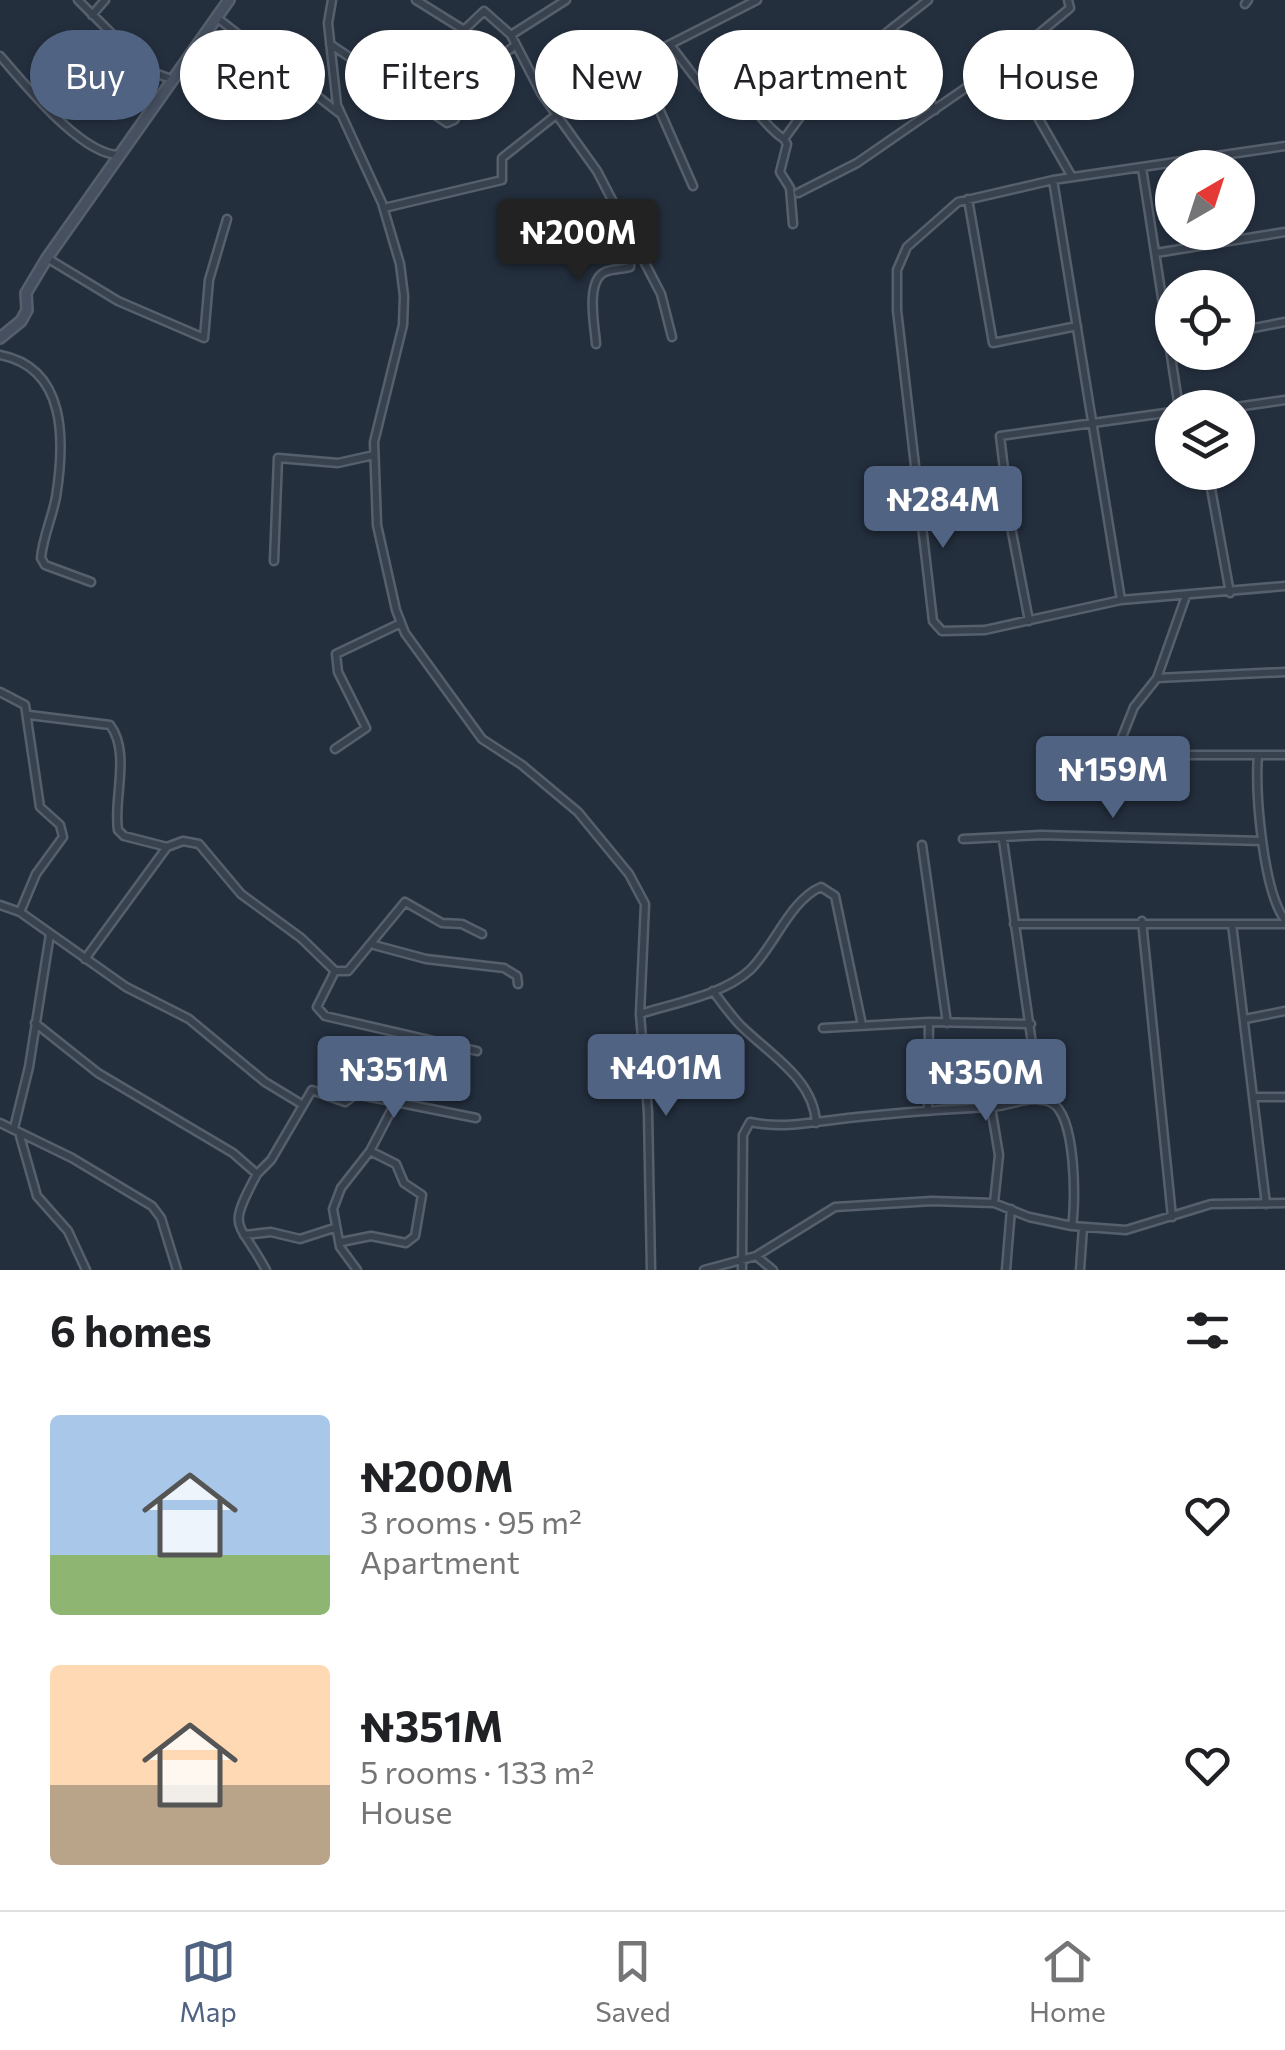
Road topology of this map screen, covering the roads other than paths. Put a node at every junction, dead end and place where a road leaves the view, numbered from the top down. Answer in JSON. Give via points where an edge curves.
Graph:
{"nodes":[{"id":1,"x":78,"y":0,"type":"edge"},
{"id":2,"x":106,"y":0,"type":"edge"},
{"id":3,"x":229,"y":0,"type":"edge"},
{"id":4,"x":332,"y":0,"type":"edge"},
{"id":5,"x":416,"y":0,"type":"edge"},
{"id":6,"x":566,"y":0,"type":"edge"},
{"id":7,"x":757,"y":0,"type":"edge"},
{"id":8,"x":928,"y":0,"type":"edge"},
{"id":9,"x":1068,"y":0,"type":"edge"},
{"id":10,"x":92,"y":15,"type":"junction"},
{"id":11,"x":215,"y":16,"type":"junction"},
{"id":12,"x":464,"y":30,"type":"edge"},
{"id":13,"x":464,"y":30,"type":"edge"},
{"id":14,"x":505,"y":30,"type":"edge"},
{"id":15,"x":890,"y":30,"type":"edge"},
{"id":16,"x":515,"y":33,"type":"edge"},
{"id":17,"x":678,"y":42,"type":"edge"},
{"id":18,"x":330,"y":44,"type":"junction"},
{"id":19,"x":515,"y":48,"type":"edge"},
{"id":20,"x":345,"y":54,"type":"edge"},
{"id":21,"x":678,"y":55,"type":"edge"},
{"id":22,"x":0,"y":56,"type":"edge"},
{"id":23,"x":535,"y":78,"type":"edge"},
{"id":24,"x":171,"y":79,"type":"junction"},
{"id":25,"x":943,"y":104,"type":"edge"},
{"id":26,"x":339,"y":113,"type":"junction"},
{"id":27,"x":554,"y":120,"type":"edge"},
{"id":28,"x":563,"y":120,"type":"edge"},
{"id":29,"x":664,"y":120,"type":"edge"},
{"id":30,"x":798,"y":120,"type":"edge"},
{"id":31,"x":920,"y":120,"type":"edge"},
{"id":32,"x":1039,"y":120,"type":"edge"},
{"id":33,"x":784,"y":139,"type":"junction"},
{"id":34,"x":1285,"y":146,"type":"edge"},
{"id":35,"x":121,"y":156,"type":"junction"},
{"id":36,"x":1142,"y":168,"type":"junction"},
{"id":37,"x":1072,"y":177,"type":"junction"},
{"id":38,"x":1052,"y":180,"type":"junction"},
{"id":39,"x":693,"y":186,"type":"dead end"},
{"id":40,"x":798,"y":193,"type":"dead end"},
{"id":41,"x":968,"y":199,"type":"junction"},
{"id":42,"x":384,"y":208,"type":"junction"},
{"id":43,"x":227,"y":218,"type":"dead end"},
{"id":44,"x":793,"y":224,"type":"dead end"},
{"id":45,"x":1285,"y":232,"type":"edge"},
{"id":46,"x":632,"y":244,"type":"junction"},
{"id":47,"x":1156,"y":252,"type":"junction"},
{"id":48,"x":47,"y":258,"type":"junction"},
{"id":49,"x":1159,"y":270,"type":"edge"},
{"id":50,"x":1285,"y":322,"type":"edge"},
{"id":51,"x":1078,"y":326,"type":"junction"},
{"id":52,"x":1255,"y":328,"type":"edge"},
{"id":53,"x":0,"y":338,"type":"edge"},
{"id":54,"x":672,"y":338,"type":"dead end"},
{"id":55,"x":596,"y":344,"type":"dead end"},
{"id":56,"x":0,"y":355,"type":"edge"},
{"id":57,"x":1285,"y":400,"type":"edge"},
{"id":58,"x":1255,"y":404,"type":"edge"},
{"id":59,"x":1155,"y":414,"type":"edge"},
{"id":60,"x":1089,"y":422,"type":"junction"},
{"id":61,"x":374,"y":454,"type":"junction"},
{"id":62,"x":1211,"y":490,"type":"edge"},
{"id":63,"x":274,"y":561,"type":"dead end"},
{"id":64,"x":91,"y":582,"type":"dead end"},
{"id":65,"x":1285,"y":586,"type":"edge"},
{"id":66,"x":1230,"y":593,"type":"junction"},
{"id":67,"x":1186,"y":596,"type":"junction"},
{"id":68,"x":1121,"y":600,"type":"junction"},
{"id":69,"x":1029,"y":621,"type":"junction"},
{"id":70,"x":401,"y":623,"type":"junction"},
{"id":71,"x":1285,"y":672,"type":"edge"},
{"id":72,"x":1158,"y":678,"type":"junction"},
{"id":73,"x":0,"y":692,"type":"edge"},
{"id":74,"x":29,"y":715,"type":"junction"},
{"id":75,"x":334,"y":749,"type":"dead end"},
{"id":76,"x":1116,"y":752,"type":"junction"},
{"id":77,"x":1285,"y":754,"type":"edge"},
{"id":78,"x":1056,"y":755,"type":"dead end"},
{"id":79,"x":1258,"y":755,"type":"junction"},
{"id":80,"x":964,"y":840,"type":"dead end"},
{"id":81,"x":1003,"y":840,"type":"junction"},
{"id":82,"x":1262,"y":841,"type":"junction"},
{"id":83,"x":922,"y":845,"type":"dead end"},
{"id":84,"x":168,"y":847,"type":"junction"},
{"id":85,"x":0,"y":904,"type":"edge"},
{"id":86,"x":1277,"y":909,"type":"junction"},
{"id":87,"x":20,"y":912,"type":"junction"},
{"id":88,"x":1142,"y":920,"type":"junction"},
{"id":89,"x":1285,"y":922,"type":"edge"},
{"id":90,"x":1272,"y":923,"type":"junction"},
{"id":91,"x":1014,"y":924,"type":"junction"},
{"id":92,"x":1232,"y":924,"type":"junction"},
{"id":93,"x":50,"y":934,"type":"junction"},
{"id":94,"x":482,"y":934,"type":"dead end"},
{"id":95,"x":372,"y":944,"type":"junction"},
{"id":96,"x":85,"y":959,"type":"junction"},
{"id":97,"x":334,"y":970,"type":"junction"},
{"id":98,"x":518,"y":984,"type":"dead end"},
{"id":99,"x":712,"y":990,"type":"junction"},
{"id":100,"x":1285,"y":1011,"type":"edge"},
{"id":101,"x":640,"y":1014,"type":"junction"},
{"id":102,"x":1245,"y":1019,"type":"junction"},
{"id":103,"x":929,"y":1022,"type":"junction"},
{"id":104,"x":35,"y":1023,"type":"junction"},
{"id":105,"x":947,"y":1023,"type":"junction"},
{"id":106,"x":1030,"y":1024,"type":"junction"},
{"id":107,"x":862,"y":1025,"type":"junction"},
{"id":108,"x":823,"y":1028,"type":"dead end"},
{"id":109,"x":44,"y":1034,"type":"junction"},
{"id":110,"x":33,"y":1044,"type":"junction"},
{"id":111,"x":476,"y":1051,"type":"dead end"},
{"id":112,"x":1255,"y":1097,"type":"junction"},
{"id":113,"x":1285,"y":1097,"type":"edge"},
{"id":114,"x":1040,"y":1100,"type":"junction"},
{"id":115,"x":394,"y":1103,"type":"junction"},
{"id":116,"x":304,"y":1105,"type":"junction"},
{"id":117,"x":991,"y":1107,"type":"junction"},
{"id":118,"x":928,"y":1112,"type":"junction"},
{"id":119,"x":476,"y":1118,"type":"dead end"},
{"id":120,"x":0,"y":1123,"type":"edge"},
{"id":121,"x":816,"y":1124,"type":"junction"},
{"id":122,"x":17,"y":1132,"type":"junction"},
{"id":123,"x":370,"y":1152,"type":"junction"},
{"id":124,"x":257,"y":1174,"type":"junction"},
{"id":125,"x":994,"y":1203,"type":"junction"},
{"id":126,"x":1285,"y":1203,"type":"edge"},
{"id":127,"x":1266,"y":1204,"type":"junction"},
{"id":128,"x":1011,"y":1209,"type":"junction"},
{"id":129,"x":1172,"y":1217,"type":"junction"},
{"id":130,"x":1072,"y":1226,"type":"junction"},
{"id":131,"x":1083,"y":1227,"type":"junction"},
{"id":132,"x":335,"y":1228,"type":"junction"},
{"id":133,"x":244,"y":1236,"type":"junction"},
{"id":134,"x":342,"y":1242,"type":"junction"},
{"id":135,"x":756,"y":1256,"type":"junction"},
{"id":136,"x":741,"y":1258,"type":"junction"},
{"id":137,"x":86,"y":1270,"type":"edge"},
{"id":138,"x":177,"y":1270,"type":"edge"},
{"id":139,"x":266,"y":1270,"type":"edge"},
{"id":140,"x":356,"y":1270,"type":"edge"},
{"id":141,"x":651,"y":1270,"type":"edge"},
{"id":142,"x":704,"y":1270,"type":"edge"},
{"id":143,"x":742,"y":1270,"type":"edge"},
{"id":144,"x":773,"y":1270,"type":"edge"},
{"id":145,"x":1006,"y":1270,"type":"edge"},
{"id":146,"x":1080,"y":1270,"type":"edge"}],
"edges":[{"from":1,"to":10,"type":"street"},
{"from":2,"to":10,"type":"street"},
{"from":3,"to":11,"type":"street"},
{"from":4,"to":18,"type":"street"},
{"from":5,"to":12,"type":"street"},
{"from":6,"to":16,"type":"street"},
{"from":7,"to":17,"type":"street"},
{"from":8,"to":15,"type":"street"},
{"from":9,"to":25,"type":"street","via":[[1070,8]]},
{"from":10,"to":24,"type":"street","via":[[149,71]]},
{"from":11,"to":24,"type":"street"},
{"from":11,"to":26,"type":"street"},
{"from":13,"to":14,"type":"street","via":[[484,11]]},
{"from":18,"to":20,"type":"street"},
{"from":18,"to":26,"type":"street"},
{"from":19,"to":23,"type":"street"},
{"from":21,"to":33,"type":"street","via":[[704,88],[717,85],[746,95]]},
{"from":22,"to":35,"type":"street","via":[[86,142],[105,155]]},
{"from":24,"to":35,"type":"street"},
{"from":26,"to":42,"type":"street"},
{"from":27,"to":42,"type":"street","via":[[502,158],[502,180]]},
{"from":28,"to":46,"type":"street","via":[[598,171]]},
{"from":29,"to":39,"type":"street"},
{"from":30,"to":33,"type":"street"},
{"from":31,"to":40,"type":"street"},
{"from":32,"to":37,"type":"street"},
{"from":33,"to":44,"type":"street","via":[[780,172],[790,188]]},
{"from":34,"to":36,"type":"street"},
{"from":35,"to":48,"type":"street"},
{"from":36,"to":37,"type":"street"},
{"from":36,"to":47,"type":"street"},
{"from":37,"to":38,"type":"street"},
{"from":38,"to":41,"type":"street"},
{"from":38,"to":51,"type":"street"},
{"from":41,"to":51,"type":"street","via":[[993,344]]},
{"from":41,"to":69,"type":"street","via":[[917,235],[897,270],[933,621],[942,631],[958,632]]},
{"from":42,"to":61,"type":"street","via":[[400,264],[404,325]]},
{"from":43,"to":48,"type":"street","via":[[201,339],[118,301]]},
{"from":45,"to":47,"type":"street"},
{"from":46,"to":54,"type":"street","via":[[661,294]]},
{"from":46,"to":55,"type":"street","via":[[630,267],[606,271],[597,280]]},
{"from":47,"to":49,"type":"street"},
{"from":48,"to":53,"type":"street","via":[[26,293],[20,321]]},
{"from":50,"to":52,"type":"street"},
{"from":51,"to":60,"type":"street"},
{"from":56,"to":64,"type":"street","via":[[26,362],[55,398],[58,475],[41,558]]},
{"from":57,"to":58,"type":"street"},
{"from":59,"to":60,"type":"street"},
{"from":60,"to":68,"type":"street"},
{"from":60,"to":69,"type":"street","via":[[1000,436]]},
{"from":61,"to":63,"type":"street","via":[[338,463],[278,458]]},
{"from":61,"to":70,"type":"street","via":[[377,525]]},
{"from":62,"to":66,"type":"street"},
{"from":65,"to":66,"type":"street"},
{"from":66,"to":67,"type":"street"},
{"from":67,"to":68,"type":"street"},
{"from":67,"to":72,"type":"street"},
{"from":68,"to":69,"type":"street"},
{"from":70,"to":75,"type":"street","via":[[336,654],[366,728]]},
{"from":70,"to":101,"type":"street","via":[[482,738],[578,812],[628,874],[645,904]]},
{"from":71,"to":72,"type":"street"},
{"from":72,"to":76,"type":"street","via":[[1134,707]]},
{"from":73,"to":74,"type":"street","via":[[25,705]]},
{"from":74,"to":84,"type":"street","via":[[110,726],[119,777],[118,830]]},
{"from":74,"to":87,"type":"street","via":[[40,807],[60,824],[63,837],[36,874]]},
{"from":76,"to":78,"type":"street"},
{"from":76,"to":79,"type":"street"},
{"from":77,"to":79,"type":"street"},
{"from":79,"to":82,"type":"street"},
{"from":80,"to":81,"type":"street"},
{"from":81,"to":82,"type":"street","via":[[1040,835]]},
{"from":81,"to":91,"type":"street"},
{"from":82,"to":86,"type":"street"},
{"from":83,"to":105,"type":"street"},
{"from":84,"to":96,"type":"street"},
{"from":84,"to":97,"type":"street","via":[[183,841],[207,850],[242,894]]},
{"from":85,"to":87,"type":"street"},
{"from":86,"to":89,"type":"street"},
{"from":86,"to":90,"type":"street"},
{"from":87,"to":93,"type":"street"},
{"from":88,"to":91,"type":"street"},
{"from":88,"to":92,"type":"street"},
{"from":88,"to":129,"type":"street"},
{"from":89,"to":90,"type":"street"},
{"from":90,"to":92,"type":"street"},
{"from":91,"to":106,"type":"street"},
{"from":92,"to":102,"type":"street"},
{"from":93,"to":96,"type":"street"},
{"from":93,"to":104,"type":"street"},
{"from":94,"to":95,"type":"street","via":[[442,923],[405,902]]},
{"from":95,"to":97,"type":"street","via":[[348,971]]},
{"from":95,"to":98,"type":"street","via":[[426,959],[504,968]]},
{"from":96,"to":116,"type":"street","via":[[189,1019],[264,1082]]},
{"from":97,"to":111,"type":"street","via":[[317,1006],[324,1016]]},
{"from":99,"to":101,"type":"street"},
{"from":99,"to":107,"type":"street","via":[[748,972],[806,897],[828,889]]},
{"from":99,"to":121,"type":"street","via":[[806,1090]]},
{"from":100,"to":102,"type":"street"},
{"from":101,"to":141,"type":"street"},
{"from":102,"to":112,"type":"street"},
{"from":103,"to":105,"type":"street"},
{"from":103,"to":107,"type":"street"},
{"from":103,"to":118,"type":"street"},
{"from":104,"to":109,"type":"street"},
{"from":104,"to":110,"type":"street"},
{"from":105,"to":106,"type":"street"},
{"from":106,"to":114,"type":"street"},
{"from":107,"to":108,"type":"street"},
{"from":109,"to":110,"type":"street"},
{"from":109,"to":124,"type":"street","via":[[233,1152]]},
{"from":110,"to":122,"type":"street"},
{"from":112,"to":113,"type":"street"},
{"from":112,"to":127,"type":"street"},
{"from":114,"to":117,"type":"street"},
{"from":114,"to":130,"type":"street","via":[[1061,1110],[1066,1122],[1076,1198]]},
{"from":115,"to":116,"type":"street","via":[[356,1094],[340,1101],[314,1090]]},
{"from":115,"to":119,"type":"street"},
{"from":115,"to":123,"type":"street"},
{"from":116,"to":124,"type":"street"},
{"from":117,"to":118,"type":"street"},
{"from":117,"to":125,"type":"street","via":[[999,1155]]},
{"from":118,"to":121,"type":"street"},
{"from":120,"to":122,"type":"street"},
{"from":121,"to":136,"type":"street","via":[[746,1124]]},
{"from":122,"to":137,"type":"street","via":[[38,1196],[68,1231]]},
{"from":122,"to":138,"type":"street","via":[[158,1212]]},
{"from":123,"to":132,"type":"street","via":[[341,1188]]},
{"from":123,"to":134,"type":"street","via":[[396,1164],[404,1183],[422,1195],[415,1236],[406,1242],[370,1236]]},
{"from":124,"to":133,"type":"street","via":[[236,1215]]},
{"from":125,"to":128,"type":"street"},
{"from":125,"to":135,"type":"street","via":[[835,1207]]},
{"from":126,"to":127,"type":"street"},
{"from":127,"to":129,"type":"street","via":[[1211,1204]]},
{"from":128,"to":130,"type":"street"},
{"from":128,"to":145,"type":"street"},
{"from":129,"to":131,"type":"street","via":[[1126,1230]]},
{"from":130,"to":131,"type":"street"},
{"from":131,"to":146,"type":"street"},
{"from":132,"to":133,"type":"street","via":[[300,1239],[271,1232]]},
{"from":132,"to":134,"type":"street"},
{"from":133,"to":139,"type":"street"},
{"from":134,"to":140,"type":"street"},
{"from":135,"to":136,"type":"street"},
{"from":135,"to":144,"type":"street"},
{"from":136,"to":142,"type":"street"},
{"from":136,"to":143,"type":"street"}]}
